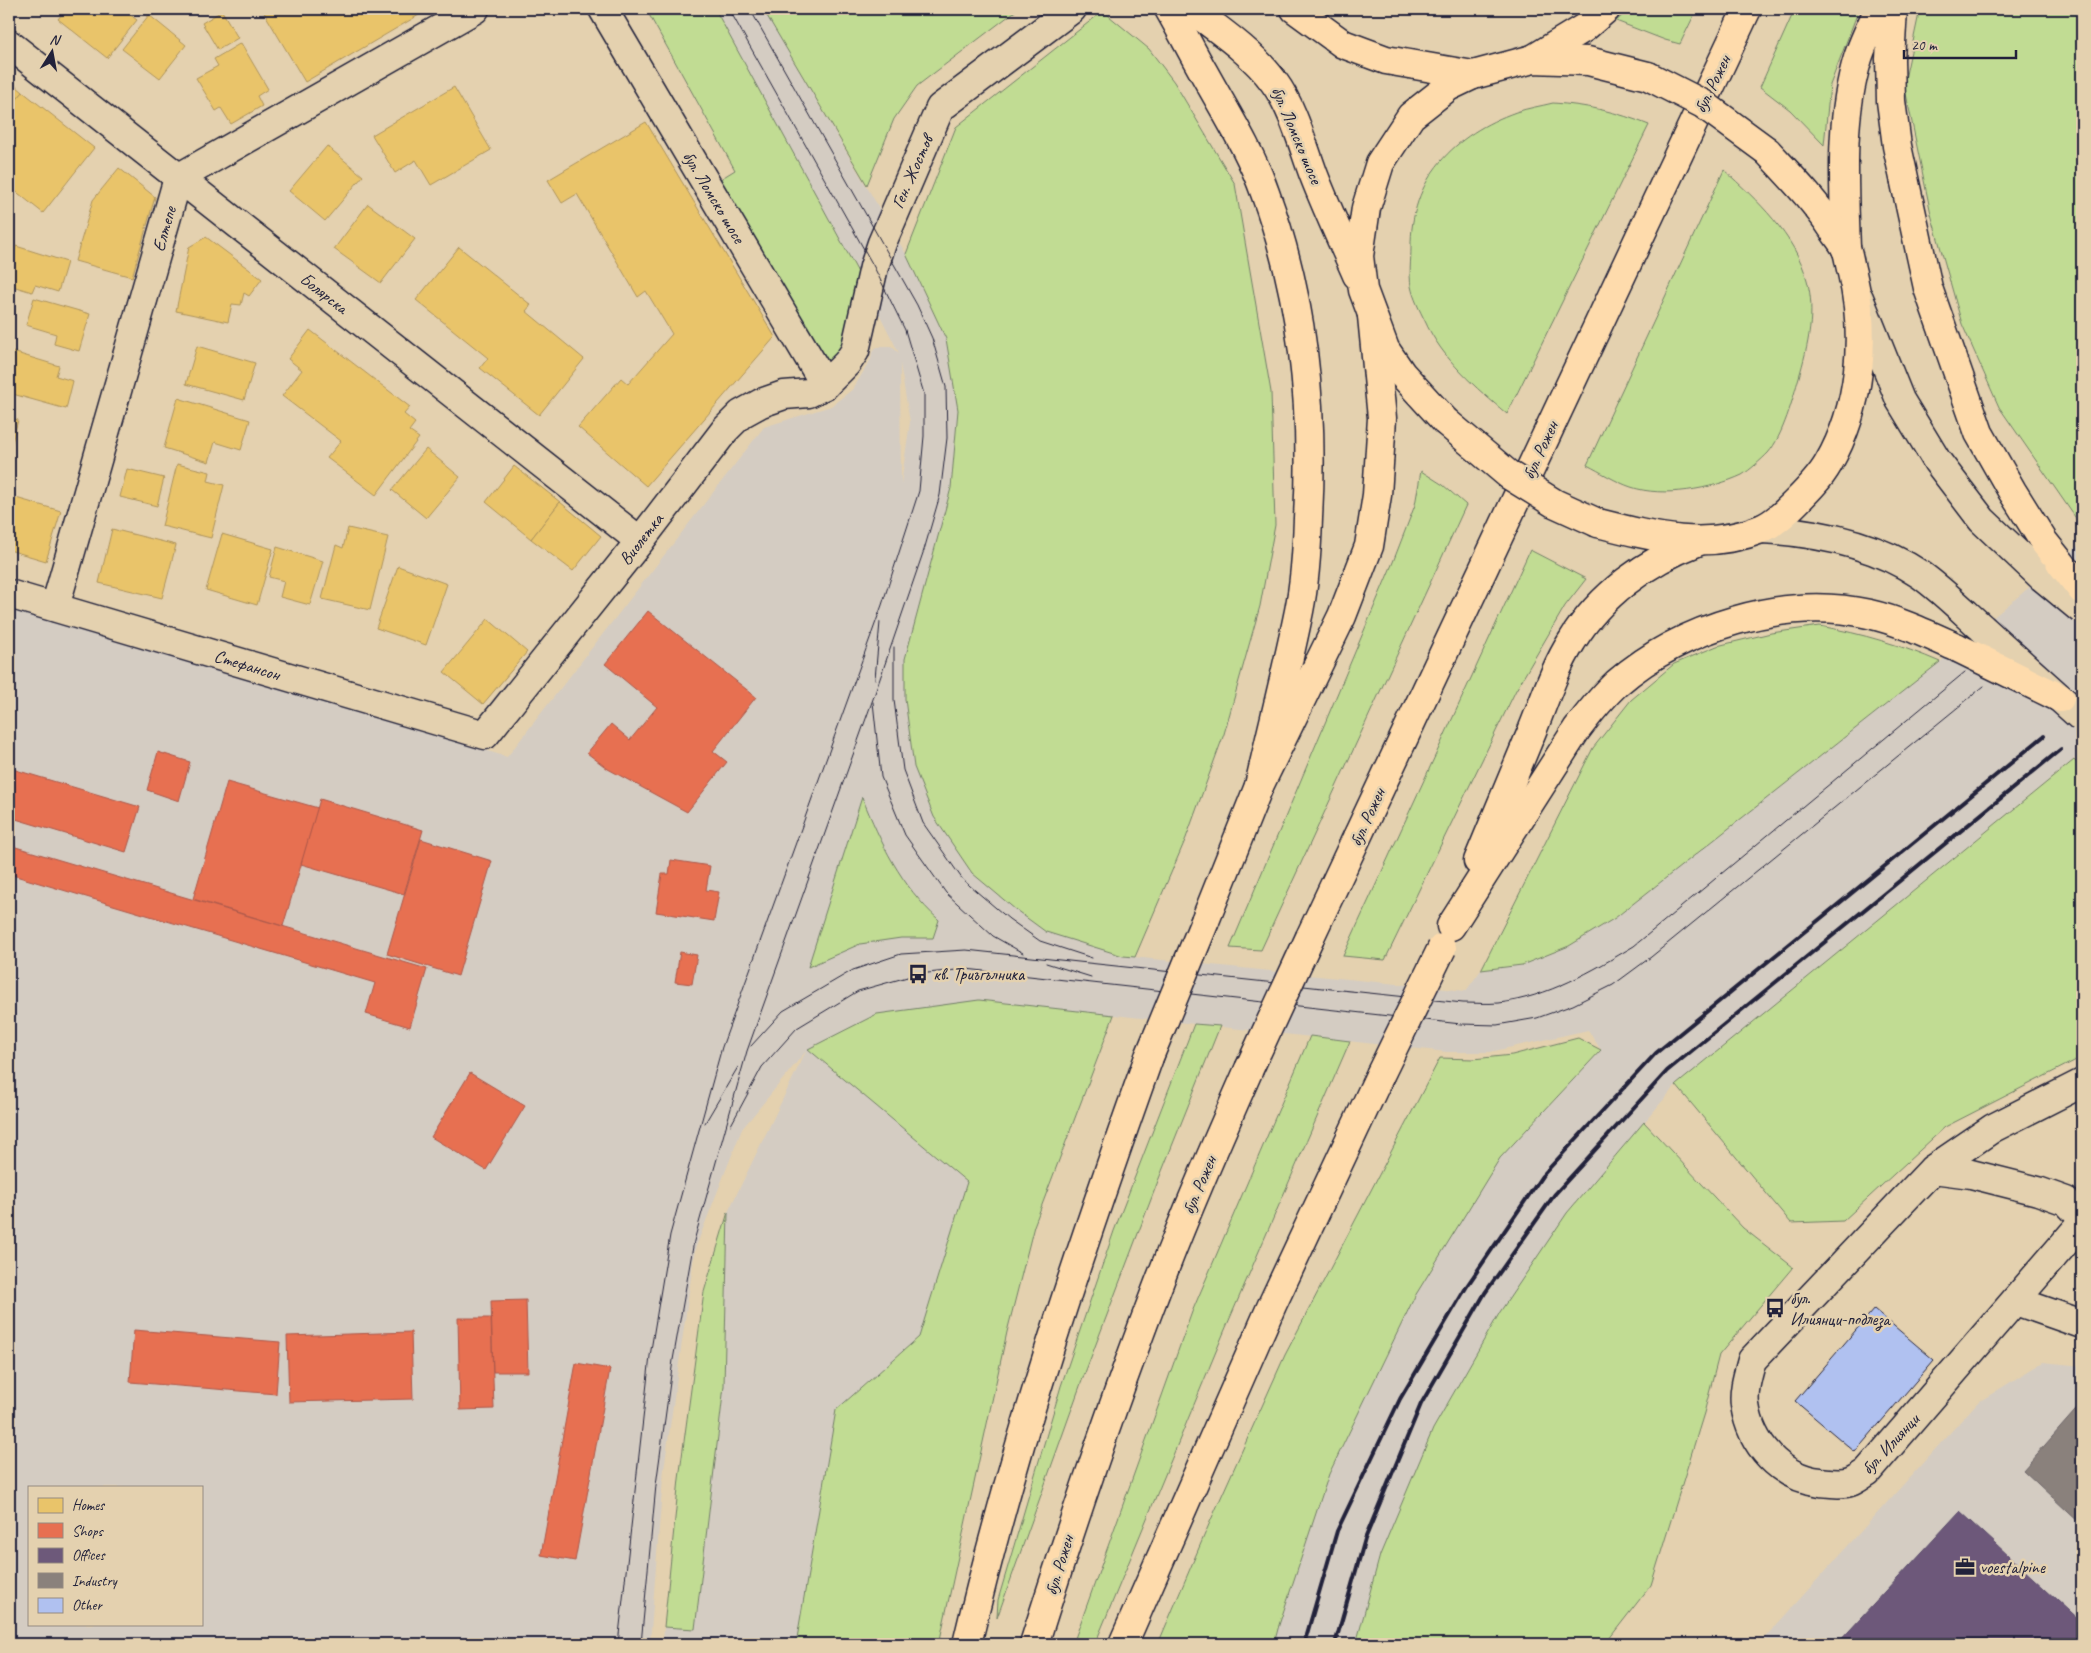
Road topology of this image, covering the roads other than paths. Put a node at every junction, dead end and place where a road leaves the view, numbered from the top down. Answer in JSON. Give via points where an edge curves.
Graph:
{"nodes":[{"id":1,"x":475,"y":9,"type":"edge"},
{"id":2,"x":602,"y":9,"type":"edge"},
{"id":3,"x":1072,"y":9,"type":"edge"},
{"id":4,"x":1169,"y":9,"type":"edge"},
{"id":5,"x":1191,"y":9,"type":"edge"},
{"id":6,"x":1296,"y":9,"type":"edge"},
{"id":7,"x":1606,"y":9,"type":"edge"},
{"id":8,"x":1747,"y":9,"type":"edge"},
{"id":9,"x":1879,"y":9,"type":"edge"},
{"id":10,"x":1893,"y":9,"type":"edge"},
{"id":11,"x":9,"y":44,"type":"edge"},
{"id":12,"x":1534,"y":59,"type":"junction"},
{"id":13,"x":1473,"y":75,"type":"junction"},
{"id":14,"x":178,"y":178,"type":"junction"},
{"id":15,"x":1846,"y":250,"type":"junction"},
{"id":16,"x":1363,"y":290,"type":"junction"},
{"id":17,"x":1856,"y":292,"type":"junction"},
{"id":18,"x":1372,"y":316,"type":"junction"},
{"id":19,"x":825,"y":386,"type":"junction"},
{"id":20,"x":1762,"y":529,"type":"junction"},
{"id":21,"x":640,"y":541,"type":"junction"},
{"id":22,"x":1699,"y":541,"type":"junction"},
{"id":23,"x":2051,"y":569,"type":"junction"},
{"id":24,"x":2082,"y":590,"type":"edge"},
{"id":25,"x":9,"y":594,"type":"edge"},
{"id":26,"x":55,"y":607,"type":"junction"},
{"id":27,"x":2082,"y":610,"type":"edge"},
{"id":28,"x":2060,"y":698,"type":"junction"},
{"id":29,"x":2082,"y":718,"type":"edge"},
{"id":30,"x":485,"y":735,"type":"joint"},
{"id":31,"x":1259,"y":786,"type":"junction"},
{"id":32,"x":1447,"y":937,"type":"junction"},
{"id":33,"x":2082,"y":1083,"type":"edge"},
{"id":34,"x":1933,"y":1169,"type":"junction"},
{"id":35,"x":2082,"y":1218,"type":"edge"},
{"id":36,"x":2082,"y":1223,"type":"edge"},
{"id":37,"x":2016,"y":1301,"type":"junction"},
{"id":38,"x":2082,"y":1324,"type":"edge"},
{"id":39,"x":967,"y":1644,"type":"edge"},
{"id":40,"x":1034,"y":1644,"type":"edge"},
{"id":41,"x":1123,"y":1644,"type":"edge"}],
"edges":[{"from":1,"to":14,"type":"street"},
{"from":2,"to":19,"type":"street","name":"бул. Ломско шосе"},
{"from":3,"to":19,"type":"street","name":"Ген. Жостов","via":[[940,108],[882,243],[855,351]]},
{"from":4,"to":31,"type":"main road","via":[[1243,140],[1265,192],[1283,247],[1303,360],[1310,472],[1307,546],[1299,610]]},
{"from":5,"to":16,"type":"main road","name":"бул. Ломско шосе","via":[[1233,41],[1274,81],[1284,98]]},
{"from":6,"to":13,"type":"main road","via":[[1343,44],[1386,60]]},
{"from":7,"to":12,"type":"main road","via":[[1584,28]]},
{"from":8,"to":40,"type":"main road","name":"бул. Рожен","bridge":true,"via":[[1310,937],[1200,1181],[1128,1365]]},
{"from":9,"to":15,"type":"main road","via":[[1858,58],[1850,95],[1844,170]]},
{"from":10,"to":23,"type":"main road","via":[[1891,102],[1897,146],[1928,288],[1979,432],[2044,542]]},
{"from":11,"to":14,"type":"street","name":"Болярска"},
{"from":12,"to":13,"type":"main road"},
{"from":12,"to":15,"type":"main road","bridge":true,"via":[[1588,62],[1648,76],[1703,104],[1767,151],[1821,211]]},
{"from":13,"to":16,"type":"main road","via":[[1448,87],[1411,116],[1380,164],[1366,208],[1359,256]]},
{"from":14,"to":21,"type":"street","name":"Болярска"},
{"from":14,"to":26,"type":"street","name":"Елтепе"},
{"from":15,"to":17,"type":"main road"},
{"from":16,"to":18,"type":"main road"},
{"from":17,"to":20,"type":"main road","via":[[1859,358],[1851,408],[1841,436],[1828,464],[1812,487],[1777,520]]},
{"from":17,"to":23,"type":"street","via":[[1900,400],[1937,460],[1982,520]]},
{"from":18,"to":22,"type":"main road","bridge":true,"via":[[1385,349],[1402,374],[1445,421],[1509,475],[1554,502],[1598,522],[1657,538]]},
{"from":18,"to":31,"type":"main road","via":[[1382,418],[1377,495],[1369,546],[1342,616]]},
{"from":19,"to":21,"type":"street","name":"Виолетка","via":[[808,393],[784,395],[742,414],[725,430]]},
{"from":20,"to":22,"type":"main road"},
{"from":20,"to":28,"type":"street","bridge":true,"via":[[1825,536],[1856,544],[1920,575]]},
{"from":21,"to":30,"type":"street","name":"Виолетка"},
{"from":22,"to":32,"type":"main road","via":[[1658,560],[1628,581],[1604,600],[1571,642]]},
{"from":23,"to":24,"type":"main road","bridge":true},
{"from":23,"to":27,"type":"street","bridge":true},
{"from":25,"to":26,"type":"street","name":"Стефансон"},
{"from":26,"to":30,"type":"street","name":"Стефансон"},
{"from":28,"to":29,"type":"street","bridge":true},
{"from":28,"to":32,"type":"main road","bridge":true,"via":[[1958,648],[1869,614],[1802,608],[1769,611],[1737,620],[1674,645],[1644,662],[1596,704],[1577,728]]},
{"from":31,"to":39,"type":"main road","bridge":true,"via":[[1149,1057],[1088,1228],[1006,1490]]},
{"from":32,"to":41,"type":"main road","bridge":true,"via":[[1272,1305]]},
{"from":33,"to":34,"type":"street","name":"бул. Илиянци","via":[[1993,1128]]},
{"from":34,"to":35,"type":"street","via":[[1971,1174],[2038,1191],[2066,1202]]},
{"from":34,"to":37,"type":"street","name":"бул. Илиянци","via":[[1752,1360],[1746,1381],[1745,1404],[1750,1426],[1760,1445],[1774,1462],[1791,1474],[1830,1484],[1850,1482],[1867,1472]]},
{"from":36,"to":37,"type":"street","name":"бул. Илиянци"},
{"from":37,"to":38,"type":"street"}]}
